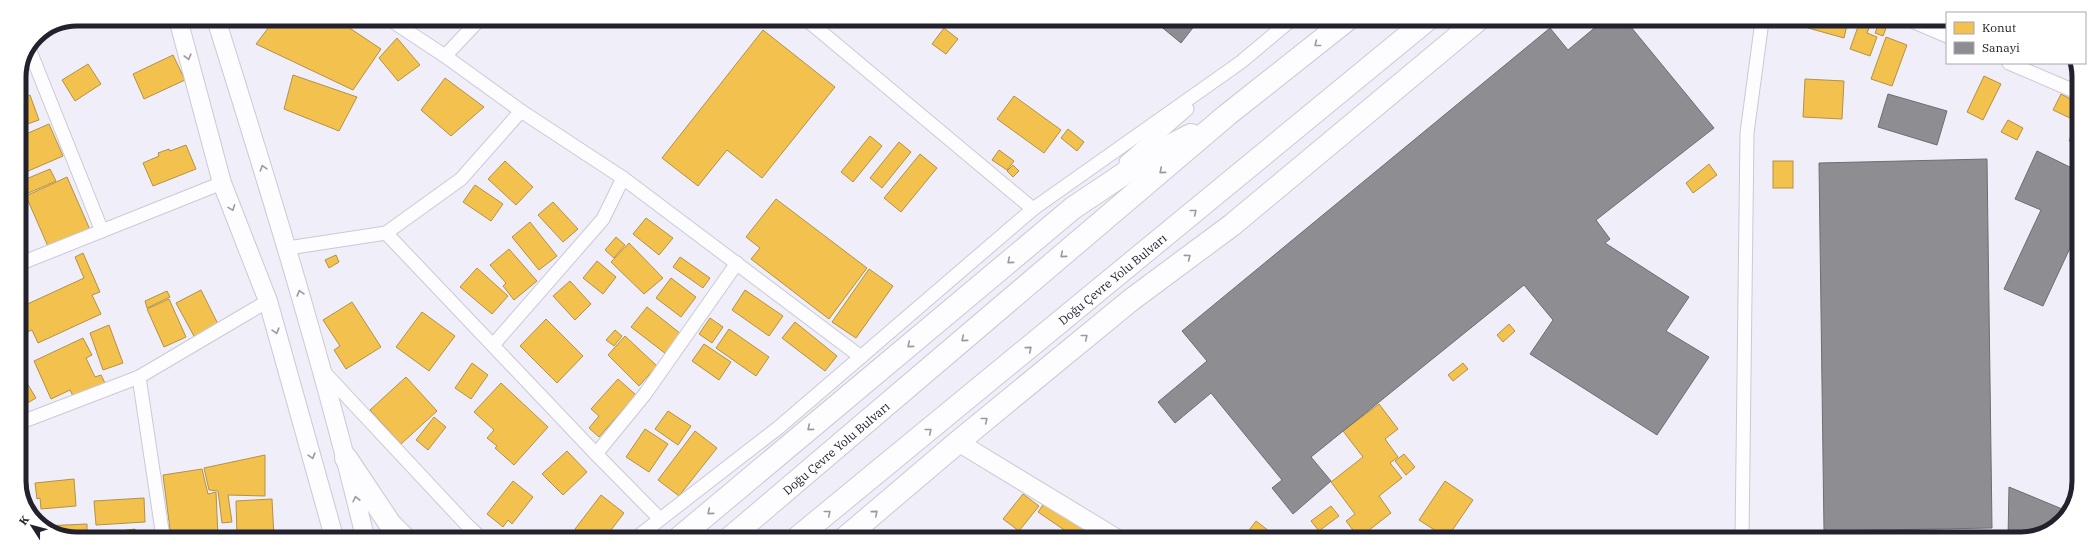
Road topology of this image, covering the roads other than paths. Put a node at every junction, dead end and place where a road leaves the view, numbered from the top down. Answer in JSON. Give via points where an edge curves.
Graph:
{"nodes":[{"id":1,"x":180,"y":26,"type":"edge"},
{"id":2,"x":218,"y":26,"type":"edge"},
{"id":3,"x":400,"y":26,"type":"edge"},
{"id":4,"x":473,"y":26,"type":"edge"},
{"id":5,"x":814,"y":26,"type":"edge"},
{"id":6,"x":1284,"y":26,"type":"edge"},
{"id":7,"x":1339,"y":26,"type":"edge"},
{"id":8,"x":1420,"y":26,"type":"edge"},
{"id":9,"x":1471,"y":26,"type":"edge"},
{"id":10,"x":1761,"y":26,"type":"edge"},
{"id":11,"x":1924,"y":26,"type":"edge"},
{"id":12,"x":1946,"y":36,"type":"edge"},
{"id":13,"x":32,"y":54,"type":"edge"},
{"id":14,"x":445,"y":56,"type":"junction"},
{"id":15,"x":1241,"y":62,"type":"junction"},
{"id":16,"x":2011,"y":64,"type":"edge"},
{"id":17,"x":2072,"y":90,"type":"edge"},
{"id":18,"x":521,"y":111,"type":"junction"},
{"id":19,"x":1227,"y":115,"type":"junction"},
{"id":20,"x":624,"y":178,"type":"junction"},
{"id":21,"x":222,"y":183,"type":"junction"},
{"id":22,"x":1074,"y":208,"type":"junction"},
{"id":23,"x":1033,"y":209,"type":"junction"},
{"id":24,"x":102,"y":231,"type":"junction"},
{"id":25,"x":386,"y":233,"type":"junction"},
{"id":26,"x":288,"y":248,"type":"junction"},
{"id":27,"x":26,"y":261,"type":"edge"},
{"id":28,"x":737,"y":262,"type":"junction"},
{"id":29,"x":268,"y":301,"type":"junction"},
{"id":30,"x":494,"y":344,"type":"junction"},
{"id":31,"x":861,"y":357,"type":"junction"},
{"id":32,"x":322,"y":370,"type":"junction"},
{"id":33,"x":140,"y":377,"type":"junction"},
{"id":34,"x":26,"y":420,"type":"edge"},
{"id":35,"x":958,"y":442,"type":"junction"},
{"id":36,"x":596,"y":454,"type":"junction"},
{"id":37,"x":346,"y":458,"type":"junction"},
{"id":38,"x":660,"y":519,"type":"junction"},
{"id":39,"x":162,"y":532,"type":"edge"},
{"id":40,"x":333,"y":532,"type":"edge"},
{"id":41,"x":364,"y":532,"type":"edge"},
{"id":42,"x":398,"y":532,"type":"edge"},
{"id":43,"x":475,"y":532,"type":"edge"},
{"id":44,"x":644,"y":532,"type":"edge"},
{"id":45,"x":686,"y":532,"type":"edge"},
{"id":46,"x":737,"y":532,"type":"edge"},
{"id":47,"x":805,"y":532,"type":"edge"},
{"id":48,"x":852,"y":532,"type":"edge"},
{"id":49,"x":1106,"y":532,"type":"edge"},
{"id":50,"x":1742,"y":532,"type":"edge"}],
"edges":[{"from":1,"to":21,"type":"main road","one_way":true},
{"from":26,"to":2,"type":"main road","one_way":true},
{"from":3,"to":14,"type":"street"},
{"from":4,"to":14,"type":"street"},
{"from":5,"to":23,"type":"street"},
{"from":6,"to":15,"type":"street"},
{"from":7,"to":19,"type":"highway","name":"Doğu Çevre Yolu Bulvarı","one_way":true},
{"from":47,"to":8,"type":"highway","name":"Doğu Çevre Yolu Bulvarı","one_way":true},
{"from":35,"to":9,"type":"highway","one_way":true,"via":[[1131,300],[1232,225]]},
{"from":10,"to":50,"type":"street","via":[[1747,133]]},
{"from":11,"to":12,"type":"street"},
{"from":13,"to":24,"type":"street"},
{"from":14,"to":18,"type":"street"},
{"from":15,"to":22,"type":"street"},
{"from":15,"to":23,"type":"street"},
{"from":16,"to":17,"type":"street"},
{"from":18,"to":20,"type":"street"},
{"from":18,"to":25,"type":"street","via":[[461,179]]},
{"from":19,"to":22,"type":"highway","via":[[1152,155]]},
{"from":19,"to":46,"type":"highway","name":"Doğu Çevre Yolu Bulvarı","one_way":true},
{"from":20,"to":28,"type":"street"},
{"from":20,"to":30,"type":"street","via":[[603,219]]},
{"from":21,"to":24,"type":"street"},
{"from":21,"to":29,"type":"main road","one_way":true},
{"from":22,"to":45,"type":"highway","one_way":true},
{"from":23,"to":31,"type":"street"},
{"from":24,"to":27,"type":"street"},
{"from":25,"to":26,"type":"street"},
{"from":25,"to":30,"type":"street"},
{"from":32,"to":26,"type":"main road","one_way":true},
{"from":28,"to":31,"type":"street"},
{"from":28,"to":36,"type":"street","via":[[645,394]]},
{"from":29,"to":33,"type":"street"},
{"from":29,"to":40,"type":"main road","one_way":true},
{"from":30,"to":36,"type":"street"},
{"from":31,"to":38,"type":"street","via":[[778,428]]},
{"from":32,"to":37,"type":"main road"},
{"from":32,"to":43,"type":"street"},
{"from":33,"to":34,"type":"street"},
{"from":33,"to":39,"type":"street"},
{"from":48,"to":35,"type":"highway","one_way":true},
{"from":35,"to":49,"type":"main road"},
{"from":36,"to":38,"type":"street"},
{"from":41,"to":37,"type":"main road","one_way":true},
{"from":37,"to":42,"type":"highway"},
{"from":38,"to":44,"type":"street"}]}
